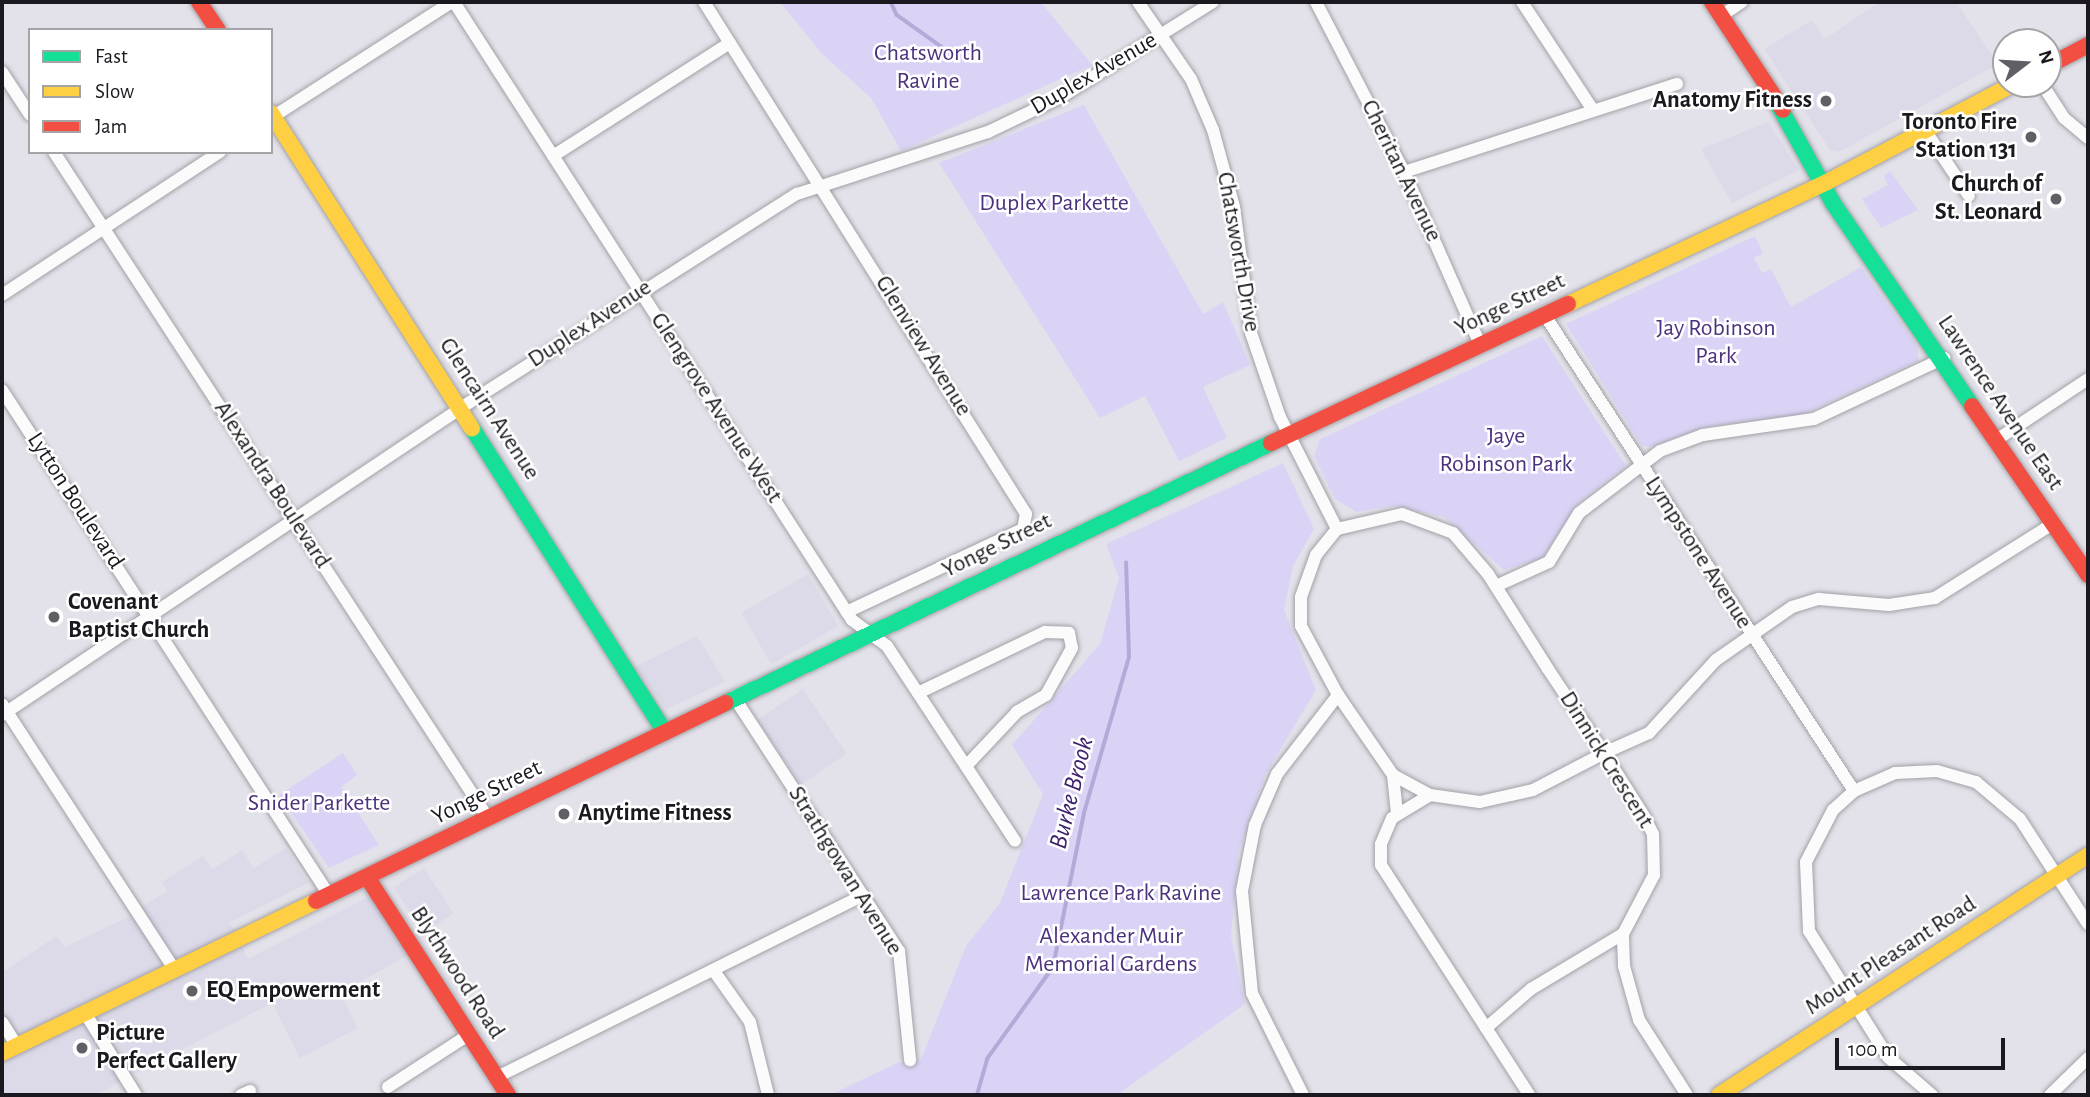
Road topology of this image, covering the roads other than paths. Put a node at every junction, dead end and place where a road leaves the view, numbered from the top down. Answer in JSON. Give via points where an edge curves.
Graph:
{"nodes":[{"id":1,"x":200,"y":2,"type":"edge"},
{"id":2,"x":453,"y":2,"type":"edge"},
{"id":3,"x":704,"y":2,"type":"edge"},
{"id":4,"x":1138,"y":2,"type":"edge"},
{"id":5,"x":1213,"y":2,"type":"edge"},
{"id":6,"x":1316,"y":2,"type":"edge"},
{"id":7,"x":1522,"y":2,"type":"edge"},
{"id":8,"x":1742,"y":2,"type":"edge"},
{"id":9,"x":1716,"y":9,"type":"edge"},
{"id":10,"x":217,"y":28,"type":"edge"},
{"id":11,"x":1164,"y":34,"type":"junction"},
{"id":12,"x":730,"y":43,"type":"junction"},
{"id":13,"x":2088,"y":45,"type":"edge"},
{"id":14,"x":2062,"y":59,"type":"edge"},
{"id":15,"x":2,"y":72,"type":"edge"},
{"id":16,"x":1677,"y":84,"type":"dead end"},
{"id":17,"x":1992,"y":95,"type":"edge"},
{"id":18,"x":2051,"y":98,"type":"edge"},
{"id":19,"x":1593,"y":110,"type":"junction"},
{"id":20,"x":28,"y":112,"type":"edge"},
{"id":21,"x":273,"y":115,"type":"edge"},
{"id":22,"x":273,"y":118,"type":"edge"},
{"id":23,"x":1925,"y":130,"type":"junction"},
{"id":24,"x":2088,"y":138,"type":"edge"},
{"id":25,"x":55,"y":154,"type":"edge"},
{"id":26,"x":217,"y":154,"type":"edge"},
{"id":27,"x":553,"y":156,"type":"junction"},
{"id":28,"x":1404,"y":172,"type":"junction"},
{"id":29,"x":1826,"y":182,"type":"junction"},
{"id":30,"x":822,"y":185,"type":"junction"},
{"id":31,"x":1969,"y":196,"type":"dead end"},
{"id":32,"x":104,"y":229,"type":"junction"},
{"id":33,"x":640,"y":292,"type":"junction"},
{"id":34,"x":2,"y":295,"type":"edge"},
{"id":35,"x":1544,"y":314,"type":"junction"},
{"id":36,"x":1480,"y":344,"type":"junction"},
{"id":37,"x":1944,"y":358,"type":"junction"},
{"id":38,"x":2088,"y":379,"type":"edge"},
{"id":39,"x":2,"y":390,"type":"edge"},
{"id":40,"x":461,"y":408,"type":"junction"},
{"id":41,"x":1289,"y":435,"type":"junction"},
{"id":42,"x":1998,"y":439,"type":"junction"},
{"id":43,"x":1642,"y":467,"type":"junction"},
{"id":44,"x":294,"y":519,"type":"junction"},
{"id":45,"x":2054,"y":523,"type":"junction"},
{"id":46,"x":1337,"y":528,"type":"junction"},
{"id":47,"x":2088,"y":575,"type":"edge"},
{"id":48,"x":1496,"y":586,"type":"junction"},
{"id":49,"x":846,"y":612,"type":"junction"},
{"id":50,"x":149,"y":615,"type":"junction"},
{"id":51,"x":869,"y":633,"type":"junction"},
{"id":52,"x":1751,"y":635,"type":"junction"},
{"id":53,"x":918,"y":693,"type":"junction"},
{"id":54,"x":1338,"y":695,"type":"junction"},
{"id":55,"x":734,"y":697,"type":"junction"},
{"id":56,"x":3,"y":710,"type":"edge"},
{"id":57,"x":665,"y":732,"type":"junction"},
{"id":58,"x":1604,"y":753,"type":"junction"},
{"id":59,"x":966,"y":766,"type":"junction"},
{"id":60,"x":1393,"y":775,"type":"junction"},
{"id":61,"x":1854,"y":791,"type":"junction"},
{"id":62,"x":1430,"y":795,"type":"junction"},
{"id":63,"x":1397,"y":811,"type":"junction"},
{"id":64,"x":488,"y":818,"type":"junction"},
{"id":65,"x":1015,"y":841,"type":"dead end"},
{"id":66,"x":2088,"y":855,"type":"edge"},
{"id":67,"x":2057,"y":875,"type":"junction"},
{"id":68,"x":367,"y":877,"type":"junction"},
{"id":69,"x":329,"y":895,"type":"junction"},
{"id":70,"x":863,"y":895,"type":"junction"},
{"id":71,"x":2088,"y":924,"type":"edge"},
{"id":72,"x":1623,"y":934,"type":"junction"},
{"id":73,"x":174,"y":969,"type":"junction"},
{"id":74,"x":714,"y":971,"type":"junction"},
{"id":75,"x":1854,"y":1006,"type":"junction"},
{"id":76,"x":85,"y":1013,"type":"junction"},
{"id":77,"x":2,"y":1022,"type":"edge"},
{"id":78,"x":1486,"y":1028,"type":"junction"},
{"id":79,"x":470,"y":1034,"type":"junction"},
{"id":80,"x":18,"y":1046,"type":"junction"},
{"id":81,"x":2,"y":1053,"type":"edge"},
{"id":82,"x":2088,"y":1058,"type":"edge"},
{"id":83,"x":911,"y":1060,"type":"dead end"},
{"id":84,"x":497,"y":1077,"type":"junction"},
{"id":85,"x":387,"y":1087,"type":"dead end"},
{"id":86,"x":2055,"y":1094,"type":"edge"},
{"id":87,"x":136,"y":1095,"type":"edge"},
{"id":88,"x":508,"y":1095,"type":"edge"},
{"id":89,"x":768,"y":1095,"type":"edge"},
{"id":90,"x":1303,"y":1095,"type":"edge"},
{"id":91,"x":1529,"y":1095,"type":"edge"},
{"id":92,"x":1687,"y":1095,"type":"edge"},
{"id":93,"x":1719,"y":1095,"type":"edge"},
{"id":94,"x":1932,"y":1095,"type":"edge"}],
"edges":[{"from":1,"to":10,"type":"main road"},
{"from":2,"to":21,"type":"street"},
{"from":2,"to":27,"type":"street","name":"Glengrove Avenue West"},
{"from":3,"to":12,"type":"street","name":"Glenview Avenue"},
{"from":4,"to":11,"type":"street","name":"Chatsworth Drive"},
{"from":5,"to":11,"type":"street","name":"Duplex Avenue"},
{"from":6,"to":28,"type":"street","name":"Cheritan Avenue"},
{"from":7,"to":19,"type":"street"},
{"from":8,"to":9,"type":"street"},
{"from":9,"to":29,"type":"main road","name":"Lawrence Avenue East"},
{"from":11,"to":30,"type":"street","name":"Duplex Avenue","via":[[1061,97],[988,132]]},
{"from":11,"to":41,"type":"street","name":"Chatsworth Drive","via":[[1191,79],[1223,161],[1245,314]]},
{"from":12,"to":27,"type":"street"},
{"from":12,"to":30,"type":"street","name":"Glenview Avenue"},
{"from":13,"to":14,"type":"main road"},
{"from":15,"to":20,"type":"street"},
{"from":16,"to":19,"type":"street"},
{"from":17,"to":23,"type":"main road","name":"Yonge Street"},
{"from":18,"to":24,"type":"street","via":[[2064,118]]},
{"from":19,"to":28,"type":"street"},
{"from":22,"to":40,"type":"main road","name":"Glencairn Avenue"},
{"from":23,"to":29,"type":"main road","name":"Yonge Street"},
{"from":23,"to":31,"type":"street"},
{"from":25,"to":32,"type":"street","name":"Alexandra Boulevard"},
{"from":26,"to":32,"type":"street"},
{"from":27,"to":33,"type":"street","name":"Glengrove Avenue West"},
{"from":28,"to":36,"type":"street","name":"Cheritan Avenue"},
{"from":29,"to":35,"type":"main road","name":"Yonge Street"},
{"from":29,"to":37,"type":"main road","name":"Lawrence Avenue East"},
{"from":30,"to":33,"type":"street","name":"Duplex Avenue","via":[[797,194]]},
{"from":30,"to":49,"type":"street","name":"Glenview Avenue","via":[[1026,514],[1023,529]]},
{"from":32,"to":34,"type":"street"},
{"from":32,"to":44,"type":"street","name":"Alexandra Boulevard"},
{"from":33,"to":40,"type":"street","name":"Duplex Avenue"},
{"from":33,"to":49,"type":"street","name":"Glengrove Avenue West"},
{"from":35,"to":36,"type":"main road","name":"Yonge Street"},
{"from":35,"to":43,"type":"street","name":"Lympstone Avenue"},
{"from":36,"to":41,"type":"main road","name":"Yonge Street"},
{"from":37,"to":42,"type":"main road","name":"Lawrence Avenue East"},
{"from":37,"to":43,"type":"street","via":[[1814,419],[1692,438]]},
{"from":38,"to":42,"type":"street"},
{"from":39,"to":50,"type":"street","name":"Lytton Boulevard"},
{"from":40,"to":44,"type":"street","name":"Duplex Avenue"},
{"from":40,"to":57,"type":"main road","name":"Glencairn Avenue"},
{"from":41,"to":46,"type":"street","name":"Chatsworth Drive"},
{"from":41,"to":51,"type":"main road","name":"Yonge Street"},
{"from":42,"to":45,"type":"main road","name":"Lawrence Avenue East"},
{"from":43,"to":48,"type":"street","via":[[1579,513],[1549,562]]},
{"from":43,"to":52,"type":"street","name":"Lympstone Avenue"},
{"from":44,"to":50,"type":"street","name":"Duplex Avenue"},
{"from":44,"to":64,"type":"street","name":"Alexandra Boulevard"},
{"from":45,"to":47,"type":"main road","name":"Lawrence Avenue East"},
{"from":45,"to":52,"type":"street","via":[[1936,598],[1889,605],[1819,599],[1791,607]]},
{"from":46,"to":48,"type":"street","name":"Dinnick Crescent","via":[[1384,514],[1424,519],[1463,542]]},
{"from":46,"to":54,"type":"street","via":[[1309,567],[1300,611],[1309,649]]},
{"from":48,"to":58,"type":"street","name":"Dinnick Crescent"},
{"from":49,"to":51,"type":"street","name":"Glengrove Avenue West"},
{"from":50,"to":56,"type":"street","name":"Duplex Avenue"},
{"from":50,"to":69,"type":"street","name":"Lytton Boulevard"},
{"from":51,"to":53,"type":"street","name":"Glengrove Avenue West","via":[[887,646]]},
{"from":51,"to":55,"type":"main road","name":"Yonge Street"},
{"from":52,"to":58,"type":"street","via":[[1709,667],[1655,729]]},
{"from":52,"to":61,"type":"street","name":"Lympstone Avenue"},
{"from":53,"to":59,"type":"street","name":"Glengrove Avenue West"},
{"from":53,"to":59,"type":"street","via":[[1045,632],[1069,633],[1072,648],[1046,695],[1017,712]]},
{"from":54,"to":60,"type":"street"},
{"from":54,"to":90,"type":"street","via":[[1276,774],[1255,825],[1242,891],[1252,993]]},
{"from":55,"to":57,"type":"main road","name":"Yonge Street"},
{"from":55,"to":70,"type":"street","name":"Strathgowan Avenue"},
{"from":56,"to":73,"type":"street"},
{"from":57,"to":64,"type":"main road","name":"Yonge Street"},
{"from":58,"to":62,"type":"street","via":[[1510,798],[1471,802]]},
{"from":58,"to":72,"type":"street","name":"Dinnick Crescent","via":[[1656,844],[1650,890]]},
{"from":59,"to":65,"type":"street","name":"Glengrove Avenue West"},
{"from":60,"to":62,"type":"street"},
{"from":60,"to":63,"type":"street"},
{"from":61,"to":67,"type":"street","via":[[1910,771],[1976,782],[2009,806]]},
{"from":61,"to":75,"type":"street","via":[[1817,834],[1802,894],[1817,948]]},
{"from":62,"to":63,"type":"street"},
{"from":63,"to":78,"type":"street","via":[[1381,844],[1385,877]]},
{"from":64,"to":68,"type":"main road","name":"Yonge Street"},
{"from":66,"to":67,"type":"main road","name":"Mount Pleasant Road"},
{"from":67,"to":71,"type":"street"},
{"from":67,"to":75,"type":"main road","name":"Mount Pleasant Road"},
{"from":68,"to":69,"type":"main road","name":"Yonge Street"},
{"from":68,"to":79,"type":"main road","name":"Blythwood Road"},
{"from":69,"to":73,"type":"main road","name":"Yonge Street"},
{"from":70,"to":74,"type":"street"},
{"from":70,"to":83,"type":"street","name":"Strathgowan Avenue","via":[[903,964]]},
{"from":72,"to":78,"type":"street","via":[[1531,989]]},
{"from":72,"to":92,"type":"street","via":[[1635,1011]]},
{"from":73,"to":76,"type":"main road","name":"Yonge Street"},
{"from":74,"to":84,"type":"street"},
{"from":74,"to":89,"type":"street","via":[[750,1023]]},
{"from":75,"to":93,"type":"main road","name":"Mount Pleasant Road"},
{"from":75,"to":94,"type":"street","via":[[1888,1057]]},
{"from":76,"to":80,"type":"main road","name":"Yonge Street"},
{"from":76,"to":87,"type":"street"},
{"from":77,"to":80,"type":"street"},
{"from":78,"to":91,"type":"street"},
{"from":79,"to":84,"type":"main road","name":"Blythwood Road"},
{"from":79,"to":85,"type":"street"},
{"from":80,"to":81,"type":"main road","name":"Yonge Street"},
{"from":82,"to":86,"type":"street"},
{"from":84,"to":88,"type":"main road","name":"Blythwood Road"}]}
